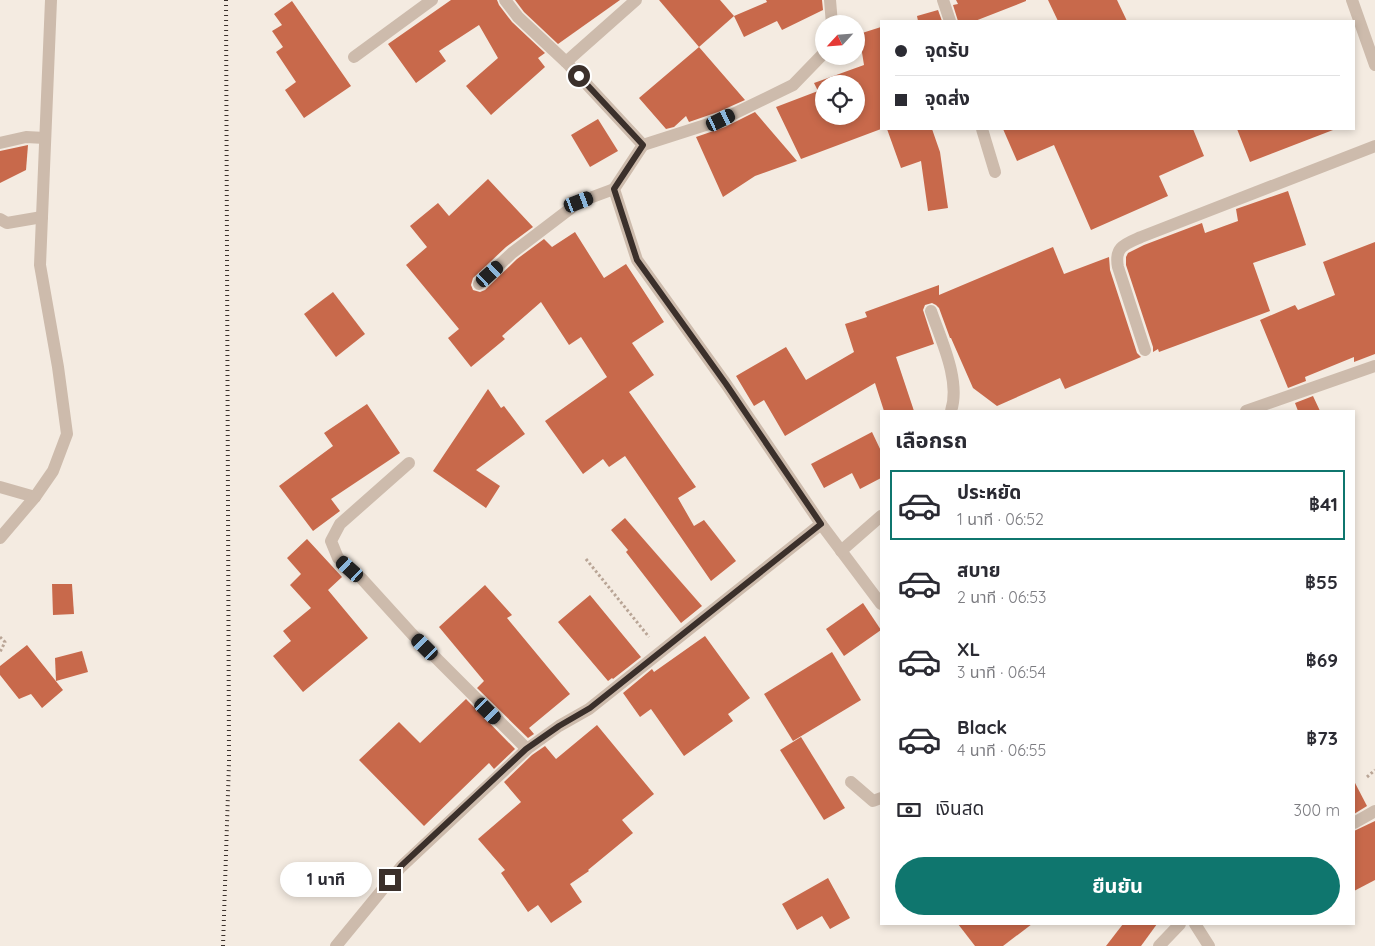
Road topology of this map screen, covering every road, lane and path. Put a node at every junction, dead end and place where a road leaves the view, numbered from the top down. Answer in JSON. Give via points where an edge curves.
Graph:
{"nodes":[{"id":1,"x":51,"y":0,"type":"edge"},
{"id":2,"x":432,"y":0,"type":"edge"},
{"id":3,"x":505,"y":0,"type":"edge"},
{"id":4,"x":636,"y":0,"type":"edge"},
{"id":5,"x":830,"y":0,"type":"edge"},
{"id":6,"x":943,"y":0,"type":"edge"},
{"id":7,"x":1352,"y":0,"type":"edge"},
{"id":8,"x":831,"y":15,"type":"edge"},
{"id":9,"x":950,"y":20,"type":"edge"},
{"id":10,"x":354,"y":57,"type":"dead end"},
{"id":11,"x":566,"y":62,"type":"junction"},
{"id":12,"x":815,"y":62,"type":"edge"},
{"id":13,"x":1375,"y":65,"type":"edge"},
{"id":14,"x":982,"y":130,"type":"edge"},
{"id":15,"x":46,"y":138,"type":"junction"},
{"id":16,"x":0,"y":143,"type":"edge"},
{"id":17,"x":643,"y":145,"type":"junction"},
{"id":18,"x":1375,"y":146,"type":"edge"},
{"id":19,"x":995,"y":172,"type":"dead end"},
{"id":20,"x":614,"y":189,"type":"junction"},
{"id":21,"x":42,"y":217,"type":"junction"},
{"id":22,"x":0,"y":219,"type":"edge"},
{"id":23,"x":479,"y":284,"type":"dead end"},
{"id":24,"x":931,"y":311,"type":"dead end"},
{"id":25,"x":1145,"y":350,"type":"dead end"},
{"id":26,"x":1375,"y":366,"type":"edge"},
{"id":27,"x":951,"y":410,"type":"edge"},
{"id":28,"x":1249,"y":410,"type":"edge"},
{"id":29,"x":409,"y":463,"type":"dead end"},
{"id":30,"x":0,"y":487,"type":"edge"},
{"id":31,"x":35,"y":497,"type":"junction"},
{"id":32,"x":880,"y":517,"type":"edge"},
{"id":33,"x":821,"y":524,"type":"junction"},
{"id":34,"x":0,"y":538,"type":"edge"},
{"id":35,"x":841,"y":551,"type":"junction"},
{"id":36,"x":586,"y":559,"type":"dead end"},
{"id":37,"x":880,"y":603,"type":"edge"},
{"id":38,"x":0,"y":637,"type":"edge"},
{"id":39,"x":661,"y":651,"type":"junction"},
{"id":40,"x":0,"y":652,"type":"edge"},
{"id":41,"x":526,"y":749,"type":"junction"},
{"id":42,"x":1375,"y":770,"type":"edge"},
{"id":43,"x":1367,"y":777,"type":"dead end"},
{"id":44,"x":851,"y":782,"type":"dead end"},
{"id":45,"x":880,"y":798,"type":"edge"},
{"id":46,"x":1375,"y":812,"type":"edge"},
{"id":47,"x":1355,"y":822,"type":"edge"},
{"id":48,"x":1179,"y":925,"type":"edge"},
{"id":49,"x":1196,"y":925,"type":"edge"},
{"id":50,"x":336,"y":946,"type":"edge"},
{"id":51,"x":1159,"y":946,"type":"edge"},
{"id":52,"x":1209,"y":946,"type":"edge"}],
"edges":[{"from":1,"to":15,"type":"street"},
{"from":2,"to":10,"type":"street"},
{"from":3,"to":11,"type":"street","via":[[518,17]]},
{"from":4,"to":11,"type":"street"},
{"from":5,"to":8,"type":"street"},
{"from":6,"to":9,"type":"street"},
{"from":7,"to":13,"type":"street"},
{"from":11,"to":17,"type":"street"},
{"from":12,"to":17,"type":"street","via":[[792,85],[721,120]]},
{"from":14,"to":19,"type":"street"},
{"from":15,"to":16,"type":"street","via":[[26,137]]},
{"from":15,"to":21,"type":"street"},
{"from":17,"to":20,"type":"street"},
{"from":18,"to":25,"type":"street","via":[[1141,237],[1119,249],[1118,267]]},
{"from":20,"to":23,"type":"street","via":[[579,202],[512,253]]},
{"from":20,"to":33,"type":"street","via":[[637,260]]},
{"from":21,"to":22,"type":"street","via":[[6,223]]},
{"from":21,"to":31,"type":"street","via":[[40,265],[67,434],[54,471]]},
{"from":24,"to":27,"type":"street","via":[[952,372],[954,402]]},
{"from":26,"to":28,"type":"street"},
{"from":29,"to":41,"type":"street","via":[[340,524],[330,541],[338,558]]},
{"from":30,"to":31,"type":"street"},
{"from":31,"to":34,"type":"street"},
{"from":32,"to":35,"type":"street"},
{"from":33,"to":35,"type":"street"},
{"from":33,"to":39,"type":"street"},
{"from":35,"to":37,"type":"street"},
{"from":36,"to":39,"type":"path"},
{"from":38,"to":40,"type":"path","via":[[5,642]]},
{"from":39,"to":41,"type":"street","via":[[590,708]]},
{"from":41,"to":50,"type":"street","via":[[401,866]]},
{"from":42,"to":43,"type":"path"},
{"from":44,"to":45,"type":"street","via":[[873,801]]},
{"from":46,"to":47,"type":"street"},
{"from":48,"to":51,"type":"street"},
{"from":49,"to":52,"type":"street"}]}
